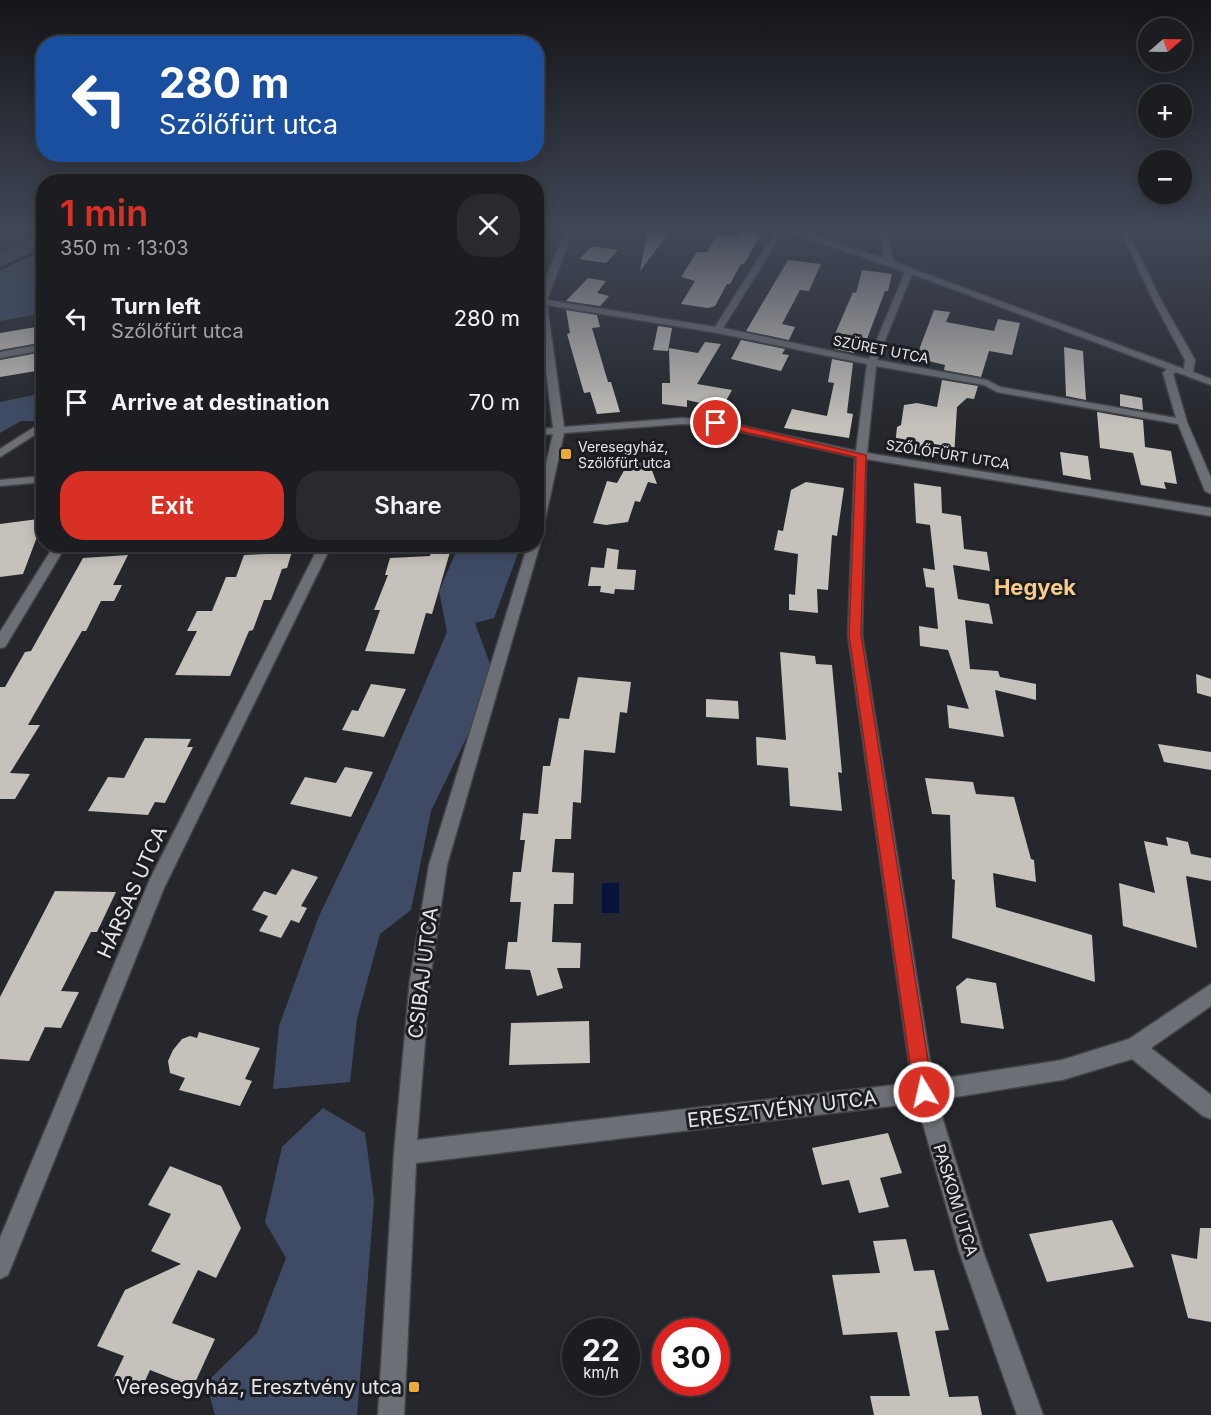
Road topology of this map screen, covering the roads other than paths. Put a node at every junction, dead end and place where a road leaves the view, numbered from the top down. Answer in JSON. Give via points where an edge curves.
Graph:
{"nodes":[{"id":1,"x":741,"y":294,"type":"edge"},
{"id":2,"x":900,"y":294,"type":"edge"},
{"id":3,"x":975,"y":294,"type":"edge"},
{"id":4,"x":1154,"y":294,"type":"edge"},
{"id":5,"x":544,"y":302,"type":"edge"},
{"id":6,"x":544,"y":328,"type":"edge"},
{"id":7,"x":718,"y":330,"type":"junction"},
{"id":8,"x":36,"y":348,"type":"edge"},
{"id":9,"x":0,"y":355,"type":"edge"},
{"id":10,"x":872,"y":362,"type":"junction"},
{"id":11,"x":1175,"y":368,"type":"junction"},
{"id":12,"x":1188,"y":373,"type":"junction"},
{"id":13,"x":1211,"y":382,"type":"edge"},
{"id":14,"x":1182,"y":422,"type":"junction"},
{"id":15,"x":36,"y":429,"type":"edge"},
{"id":16,"x":559,"y":430,"type":"junction"},
{"id":17,"x":544,"y":431,"type":"edge"},
{"id":18,"x":0,"y":454,"type":"edge"},
{"id":19,"x":861,"y":455,"type":"junction"},
{"id":20,"x":36,"y":480,"type":"edge"},
{"id":21,"x":0,"y":483,"type":"edge"},
{"id":22,"x":1211,"y":491,"type":"edge"},
{"id":23,"x":544,"y":498,"type":"edge"},
{"id":24,"x":1211,"y":512,"type":"edge"},
{"id":25,"x":56,"y":552,"type":"edge"},
{"id":26,"x":322,"y":552,"type":"edge"},
{"id":27,"x":532,"y":552,"type":"edge"},
{"id":28,"x":0,"y":643,"type":"edge"},
{"id":29,"x":1211,"y":994,"type":"edge"},
{"id":30,"x":1134,"y":1048,"type":"junction"},
{"id":31,"x":924,"y":1092,"type":"junction"},
{"id":32,"x":1211,"y":1108,"type":"edge"},
{"id":33,"x":405,"y":1153,"type":"junction"},
{"id":34,"x":2,"y":1254,"type":"edge"},
{"id":35,"x":391,"y":1415,"type":"edge"},
{"id":36,"x":1030,"y":1415,"type":"edge"}],
"edges":[{"from":1,"to":7,"type":"street"},
{"from":2,"to":10,"type":"street","name":"PASKOM UTCA"},
{"from":3,"to":11,"type":"street"},
{"from":4,"to":12,"type":"street","via":[[1190,360]]},
{"from":5,"to":7,"type":"street","name":"SZÜRET UTCA"},
{"from":6,"to":16,"type":"street"},
{"from":7,"to":10,"type":"street","name":"SZÜRET UTCA"},
{"from":8,"to":9,"type":"street"},
{"from":10,"to":14,"type":"street","name":"SZÜRET UTCA"},
{"from":10,"to":19,"type":"street","name":"PASKOM UTCA"},
{"from":11,"to":12,"type":"street"},
{"from":11,"to":14,"type":"street","via":[[1168,373]]},
{"from":12,"to":13,"type":"street"},
{"from":14,"to":22,"type":"street"},
{"from":15,"to":18,"type":"street"},
{"from":16,"to":17,"type":"street","name":"SZŐLŐFÜRT UTCA"},
{"from":16,"to":19,"type":"street","name":"SZŐLŐFÜRT UTCA","via":[[682,421],[716,423]]},
{"from":16,"to":23,"type":"street"},
{"from":19,"to":24,"type":"street","name":"SZŐLŐFÜRT UTCA"},
{"from":19,"to":31,"type":"street","name":"PASKOM UTCA","via":[[855,635]]},
{"from":20,"to":21,"type":"street"},
{"from":25,"to":28,"type":"street"},
{"from":26,"to":34,"type":"street","name":"HÁRSAS UTCA","via":[[156,885],[38,1178]]},
{"from":27,"to":33,"type":"street","name":"CSIBAJ UTCA","via":[[438,865],[420,980]]},
{"from":29,"to":30,"type":"street","name":"ERESZTVÉNY UTCA"},
{"from":30,"to":31,"type":"street","name":"ERESZTVÉNY UTCA","via":[[1062,1070]]},
{"from":30,"to":32,"type":"street"},
{"from":31,"to":33,"type":"street","name":"ERESZTVÉNY UTCA"},
{"from":31,"to":36,"type":"street","name":"PASKOM UTCA","via":[[971,1251]]},
{"from":33,"to":35,"type":"street","name":"CSIBAJ UTCA"}]}
